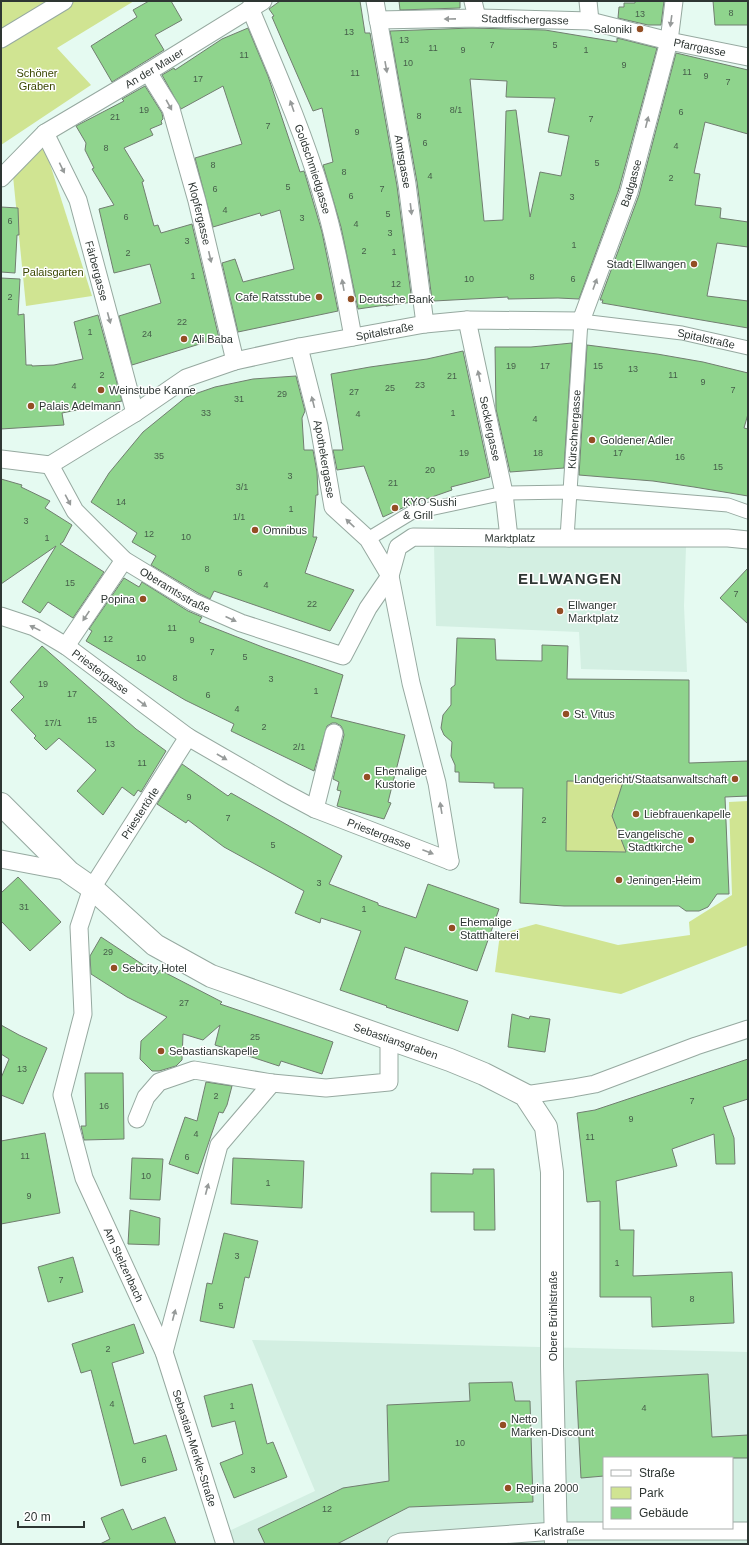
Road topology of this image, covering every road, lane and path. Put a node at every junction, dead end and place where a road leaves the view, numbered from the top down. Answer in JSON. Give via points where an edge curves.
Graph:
{"nodes":[{"id":1,"x":64,"y":1,"type":"edge"},
{"id":2,"x":375,"y":1,"type":"edge"},
{"id":3,"x":473,"y":1,"type":"edge"},
{"id":4,"x":588,"y":1,"type":"edge"},
{"id":5,"x":674,"y":1,"type":"edge"},
{"id":6,"x":256,"y":5,"type":"edge"},
{"id":7,"x":477,"y":18,"type":"junction"},
{"id":8,"x":590,"y":22,"type":"junction"},
{"id":9,"x":379,"y":24,"type":"junction"},
{"id":10,"x":1,"y":39,"type":"edge"},
{"id":11,"x":669,"y":41,"type":"junction"},
{"id":12,"x":748,"y":57,"type":"edge"},
{"id":13,"x":148,"y":72,"type":"junction"},
{"id":14,"x":45,"y":133,"type":"junction"},
{"id":15,"x":1,"y":178,"type":"edge"},
{"id":16,"x":467,"y":320,"type":"junction"},
{"id":17,"x":581,"y":321,"type":"junction"},
{"id":18,"x":425,"y":324,"type":"junction"},
{"id":19,"x":353,"y":337,"type":"junction"},
{"id":20,"x":299,"y":347,"type":"junction"},
{"id":21,"x":748,"y":348,"type":"edge"},
{"id":22,"x":235,"y":362,"type":"junction"},
{"id":23,"x":134,"y":413,"type":"junction"},
{"id":24,"x":1,"y":459,"type":"edge"},
{"id":25,"x":50,"y":465,"type":"junction"},
{"id":26,"x":569,"y":492,"type":"junction"},
{"id":27,"x":504,"y":493,"type":"junction"},
{"id":28,"x":748,"y":512,"type":"edge"},
{"id":29,"x":508,"y":538,"type":"junction"},
{"id":30,"x":567,"y":538,"type":"junction"},
{"id":31,"x":368,"y":539,"type":"junction"},
{"id":32,"x":748,"y":540,"type":"edge"},
{"id":33,"x":124,"y":560,"type":"junction"},
{"id":34,"x":390,"y":576,"type":"junction"},
{"id":35,"x":1,"y":616,"type":"edge"},
{"id":36,"x":66,"y":646,"type":"junction"},
{"id":37,"x":343,"y":656,"type":"joint"},
{"id":38,"x":334,"y":733,"type":"dead end"},
{"id":39,"x":188,"y":737,"type":"junction"},
{"id":40,"x":1,"y":804,"type":"edge"},
{"id":41,"x":315,"y":809,"type":"junction"},
{"id":42,"x":1,"y":859,"type":"edge"},
{"id":43,"x":69,"y":872,"type":"junction"},
{"id":44,"x":92,"y":888,"type":"junction"},
{"id":45,"x":748,"y":1029,"type":"edge"},
{"id":46,"x":389,"y":1039,"type":"junction"},
{"id":47,"x":272,"y":1082,"type":"junction"},
{"id":48,"x":525,"y":1095,"type":"junction"},
{"id":49,"x":137,"y":1119,"type":"dead end"},
{"id":50,"x":164,"y":1352,"type":"junction"},
{"id":51,"x":748,"y":1531,"type":"edge"},
{"id":52,"x":555,"y":1537,"type":"edge"},
{"id":53,"x":225,"y":1544,"type":"edge"},
{"id":54,"x":396,"y":1544,"type":"edge"}],
"edges":[{"from":1,"to":10,"type":"street"},
{"from":2,"to":9,"type":"street","name":"Amtsgasse"},
{"from":3,"to":7,"type":"street"},
{"from":4,"to":8,"type":"street"},
{"from":5,"to":11,"type":"street","name":"Pfarrgasse","one_way":true},
{"from":6,"to":13,"type":"street","name":"An der Mauer"},
{"from":19,"to":6,"type":"street","name":"Goldschmiedgasse","one_way":true,"via":[[339,262],[322,195]]},
{"from":7,"to":8,"type":"street","name":"Stadtfischergasse"},
{"from":7,"to":9,"type":"street","name":"Stadtfischergasse","one_way":true},
{"from":8,"to":11,"type":"street","name":"Stadtfischergasse"},
{"from":9,"to":18,"type":"street","name":"Amtsgasse","one_way":true,"via":[[408,184]]},
{"from":11,"to":12,"type":"street","name":"Pfarrgasse"},
{"from":17,"to":11,"type":"street","name":"Badgasse","one_way":true,"via":[[629,192]]},
{"from":13,"to":14,"type":"street","name":"An der Mauer"},
{"from":13,"to":22,"type":"street","name":"Klopfergasse","one_way":true,"via":[[171,109],[197,201]]},
{"from":14,"to":15,"type":"street","name":"An der Mauer"},
{"from":14,"to":23,"type":"street","name":"Färbergasse","one_way":true,"via":[[78,200]]},
{"from":16,"to":17,"type":"street","name":"Spitalstraße"},
{"from":16,"to":18,"type":"street","name":"Spitalstraße"},
{"from":27,"to":16,"type":"street","name":"Secklergasse","one_way":true},
{"from":17,"to":21,"type":"street","name":"Spitalstraße","via":[[682,333]]},
{"from":17,"to":26,"type":"street","name":"Kürschnergasse"},
{"from":18,"to":19,"type":"street","name":"Spitalstraße"},
{"from":19,"to":20,"type":"street","name":"Spitalstraße"},
{"from":20,"to":22,"type":"street","name":"Spitalstraße"},
{"from":31,"to":20,"type":"street","name":"Apothekergasse","one_way":true,"via":[[333,507],[319,426]]},
{"from":22,"to":23,"type":"street","name":"Spitalstraße","via":[[186,378]]},
{"from":23,"to":25,"type":"street","name":"Spitalstraße"},
{"from":24,"to":25,"type":"street"},
{"from":25,"to":33,"type":"street","name":"Oberamtsstraße","one_way":true,"via":[[75,511]]},
{"from":26,"to":27,"type":"street"},
{"from":26,"to":28,"type":"street","via":[[728,505]]},
{"from":26,"to":30,"type":"street","name":"Kürschnergasse"},
{"from":27,"to":29,"type":"street","name":"Secklergasse"},
{"from":27,"to":31,"type":"street","via":[[411,513]]},
{"from":29,"to":30,"type":"street","name":"Marktplatz"},
{"from":29,"to":34,"type":"street","name":"Marktplatz","via":[[413,537],[398,547]]},
{"from":30,"to":32,"type":"street","name":"Marktplatz"},
{"from":31,"to":34,"type":"street","name":"Apothekergasse"},
{"from":33,"to":36,"type":"street","name":"Priestergasse","one_way":true},
{"from":33,"to":37,"type":"street","name":"Oberamtsstraße","one_way":true,"via":[[193,602],[241,623]]},
{"from":34,"to":37,"type":"street","name":"Marktplatz","via":[[368,608]]},
{"from":41,"to":34,"type":"street","name":"Priestergasse","one_way":true,"via":[[450,861],[437,783],[411,683]]},
{"from":36,"to":35,"type":"street","name":"Priestergasse","one_way":true,"via":[[34,627]]},
{"from":36,"to":39,"type":"street","name":"Priestergasse","one_way":true},
{"from":38,"to":41,"type":"street"},
{"from":39,"to":41,"type":"street","name":"Priestergasse","one_way":true},
{"from":39,"to":44,"type":"street","name":"Priestertörle"},
{"from":40,"to":43,"type":"street","name":"Sebastiansgraben"},
{"from":42,"to":43,"type":"street","name":"Sebastiansgraben"},
{"from":43,"to":44,"type":"street","name":"Sebastiansgraben"},
{"from":44,"to":46,"type":"street","name":"Sebastiansgraben","via":[[155,945],[211,976]]},
{"from":44,"to":50,"type":"street","name":"Am Stelzenbach","via":[[79,927],[83,1014],[62,1095],[84,1178]]},
{"from":45,"to":48,"type":"street","via":[[595,1084]]},
{"from":46,"to":47,"type":"street","via":[[389,1082],[326,1088]]},
{"from":46,"to":48,"type":"street","name":"Sebastiansgraben","via":[[450,1060]]},
{"from":47,"to":49,"type":"street","via":[[194,1070],[159,1082],[146,1097]]},
{"from":50,"to":47,"type":"street","one_way":true,"via":[[219,1145]]},
{"from":48,"to":52,"type":"street","name":"Obere Brühlstraße","via":[[546,1127],[552,1172]]},
{"from":50,"to":53,"type":"street","name":"Sebastian-Merkle-Straße"},
{"from":51,"to":52,"type":"street","name":"Karlstraße"},
{"from":52,"to":54,"type":"street","name":"Karlstraße"}]}
